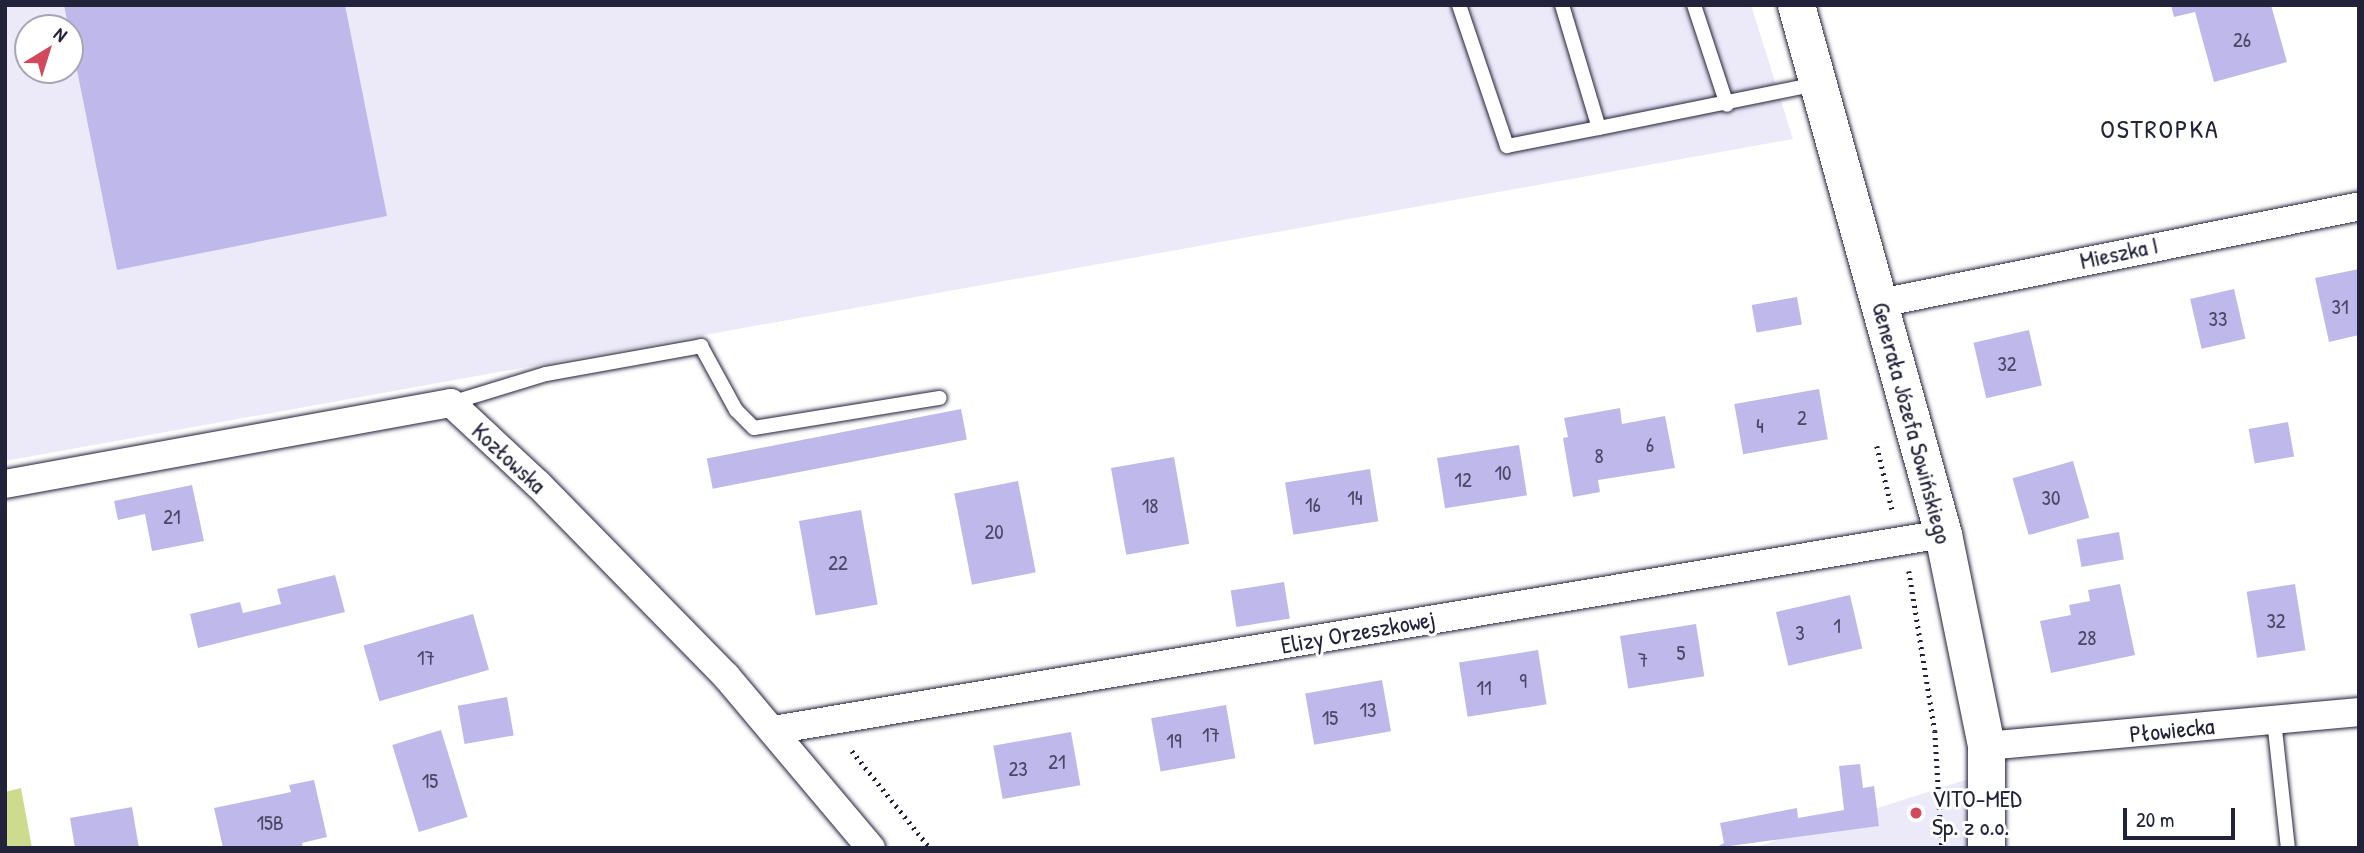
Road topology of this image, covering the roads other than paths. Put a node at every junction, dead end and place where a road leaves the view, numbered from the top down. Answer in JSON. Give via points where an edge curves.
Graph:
{"nodes":[{"id":1,"x":1459,"y":5,"type":"edge"},
{"id":2,"x":1562,"y":5,"type":"edge"},
{"id":3,"x":1695,"y":5,"type":"edge"},
{"id":4,"x":1796,"y":5,"type":"edge"},
{"id":5,"x":1818,"y":84,"type":"junction"},
{"id":6,"x":1727,"y":105,"type":"junction"},
{"id":7,"x":1599,"y":128,"type":"junction"},
{"id":8,"x":2359,"y":206,"type":"edge"},
{"id":9,"x":1880,"y":303,"type":"junction"},
{"id":10,"x":940,"y":398,"type":"dead end"},
{"id":11,"x":451,"y":403,"type":"junction"},
{"id":12,"x":5,"y":484,"type":"edge"},
{"id":13,"x":1943,"y":534,"type":"junction"},
{"id":14,"x":2359,"y":712,"type":"edge"},
{"id":15,"x":2274,"y":720,"type":"junction"},
{"id":16,"x":773,"y":730,"type":"junction"},
{"id":17,"x":1986,"y":746,"type":"junction"},
{"id":18,"x":871,"y":848,"type":"edge"},
{"id":19,"x":1986,"y":848,"type":"edge"},
{"id":20,"x":2288,"y":848,"type":"edge"}],
"edges":[{"from":1,"to":7,"type":"lane","via":[[1507,146]]},
{"from":2,"to":7,"type":"lane"},
{"from":3,"to":6,"type":"lane"},
{"from":4,"to":5,"type":"street","name":"Generała Józefa Sowińskiego"},
{"from":5,"to":6,"type":"lane"},
{"from":5,"to":9,"type":"street","name":"Generała Józefa Sowińskiego"},
{"from":6,"to":7,"type":"lane"},
{"from":8,"to":9,"type":"street","name":"Mieszka I"},
{"from":9,"to":13,"type":"street","name":"Generała Józefa Sowińskiego"},
{"from":10,"to":11,"type":"lane","via":[[754,428],[736,410],[701,346],[546,374]]},
{"from":11,"to":12,"type":"street","name":"Kozłowska"},
{"from":11,"to":16,"type":"street","name":"Kozłowska","via":[[538,484]]},
{"from":13,"to":16,"type":"street","name":"Elizy Orzeszkowej"},
{"from":13,"to":17,"type":"street","name":"Generała Józefa Sowińskiego"},
{"from":14,"to":15,"type":"street","name":"Płowiecka"},
{"from":15,"to":17,"type":"street","name":"Płowiecka"},
{"from":15,"to":20,"type":"lane"},
{"from":16,"to":18,"type":"street","name":"Kozłowska"},
{"from":17,"to":19,"type":"street","name":"Generała Józefa Sowińskiego"}]}
